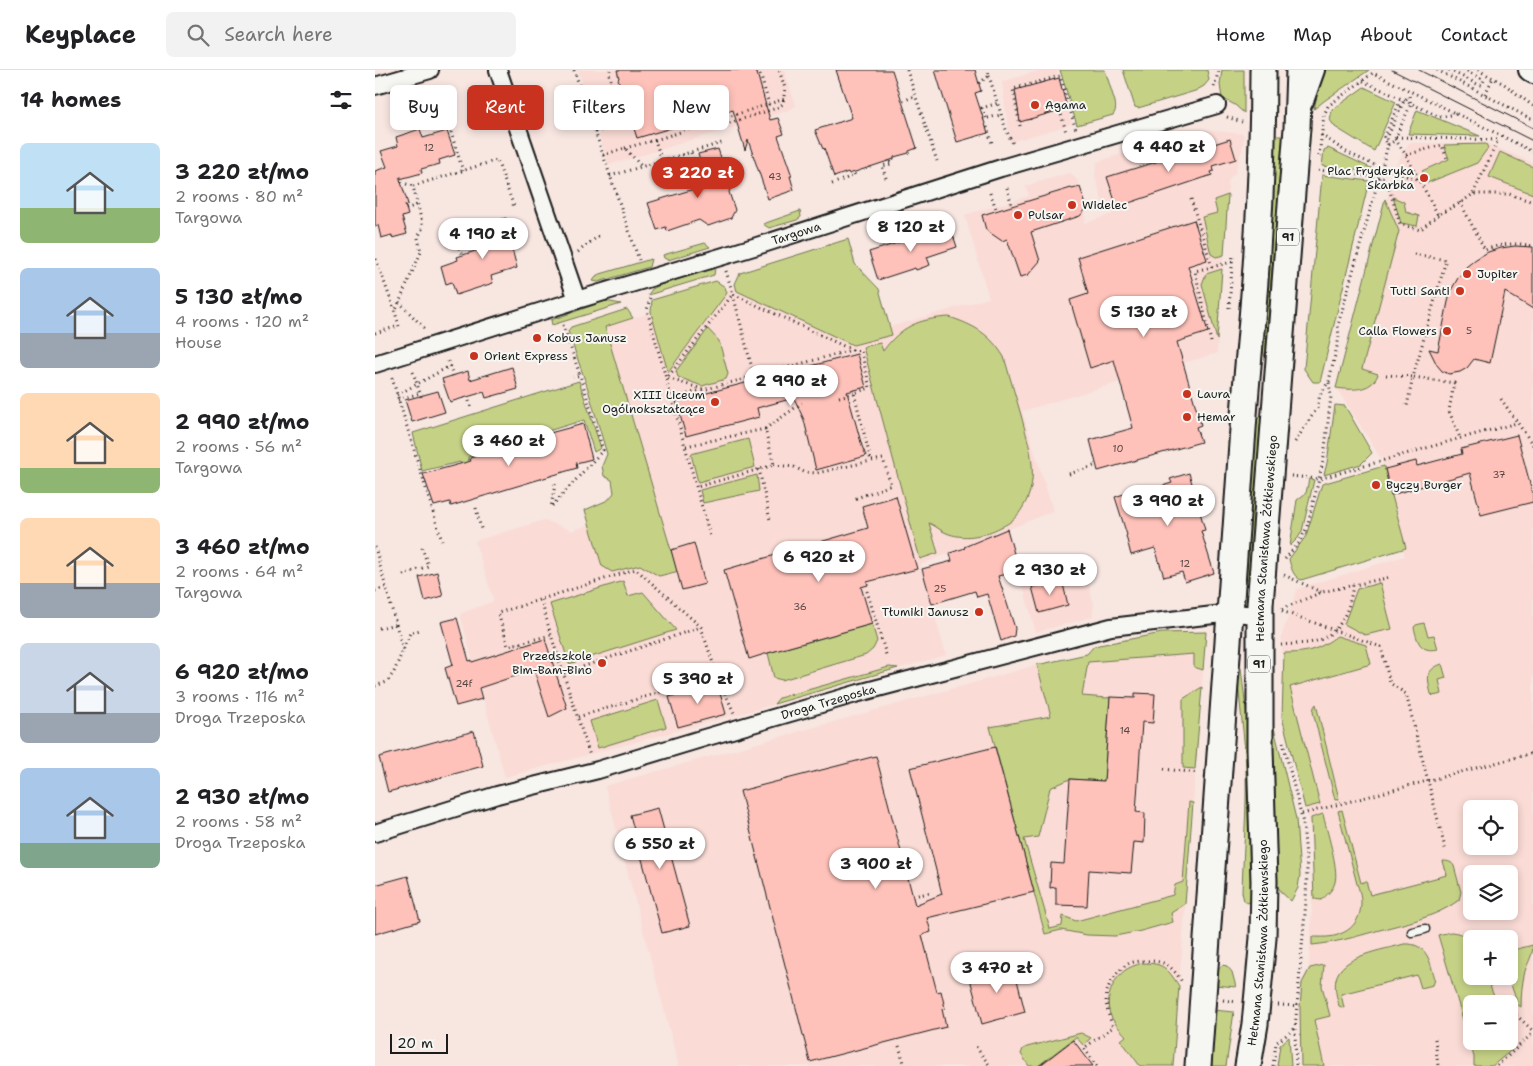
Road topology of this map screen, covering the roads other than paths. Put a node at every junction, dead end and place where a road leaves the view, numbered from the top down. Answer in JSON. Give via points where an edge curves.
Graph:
{"nodes":[{"id":1,"x":430,"y":70,"type":"edge"},
{"id":2,"x":497,"y":70,"type":"edge"},
{"id":3,"x":1263,"y":70,"type":"edge"},
{"id":4,"x":1299,"y":70,"type":"edge"},
{"id":5,"x":1314,"y":70,"type":"edge"},
{"id":6,"x":1529,"y":70,"type":"edge"},
{"id":7,"x":1533,"y":73,"type":"edge"},
{"id":8,"x":375,"y":86,"type":"edge"},
{"id":9,"x":1217,"y":105,"type":"dead end"},
{"id":10,"x":1297,"y":128,"type":"junction"},
{"id":11,"x":577,"y":300,"type":"junction"},
{"id":12,"x":375,"y":364,"type":"edge"},
{"id":13,"x":1261,"y":389,"type":"junction"},
{"id":14,"x":1274,"y":611,"type":"junction"},
{"id":15,"x":1231,"y":613,"type":"junction"},
{"id":16,"x":375,"y":832,"type":"edge"},
{"id":17,"x":1425,"y":929,"type":"dead end"},
{"id":18,"x":1412,"y":932,"type":"dead end"},
{"id":19,"x":1198,"y":1066,"type":"edge"},
{"id":20,"x":1248,"y":1066,"type":"edge"}],
"edges":[{"from":1,"to":8,"type":"street"},
{"from":2,"to":11,"type":"street"},
{"from":3,"to":13,"type":"main road","name":"Hetmana Stanisława Żółkiewskiego","number":"91","via":[[1257,252]]},
{"from":4,"to":10,"type":"main road","name":"Hetmana Stanisława Żółkiewskiego"},
{"from":5,"to":10,"type":"street"},
{"from":6,"to":7,"type":"street"},
{"from":9,"to":11,"type":"street","name":"Targowa","via":[[1021,162]]},
{"from":10,"to":13,"type":"main road","name":"Hetmana Stanisława Żółkiewskiego","number":"91"},
{"from":11,"to":12,"type":"street","name":"Targowa"},
{"from":13,"to":14,"type":"main road","name":"Hetmana Stanisława Żółkiewskiego","number":"91"},
{"from":13,"to":15,"type":"main road","name":"Hetmana Stanisława Żółkiewskiego","number":"91"},
{"from":14,"to":15,"type":"street","name":"Droga Trzeposka"},
{"from":14,"to":20,"type":"main road","name":"Hetmana Stanisława Żółkiewskiego","number":"91","via":[[1260,739],[1264,919]]},
{"from":15,"to":16,"type":"street","name":"Droga Trzeposka","via":[[1111,627],[850,696]]},
{"from":15,"to":19,"type":"main road","name":"Hetmana Stanisława Żółkiewskiego","number":"91"},
{"from":17,"to":18,"type":"lane"}]}
